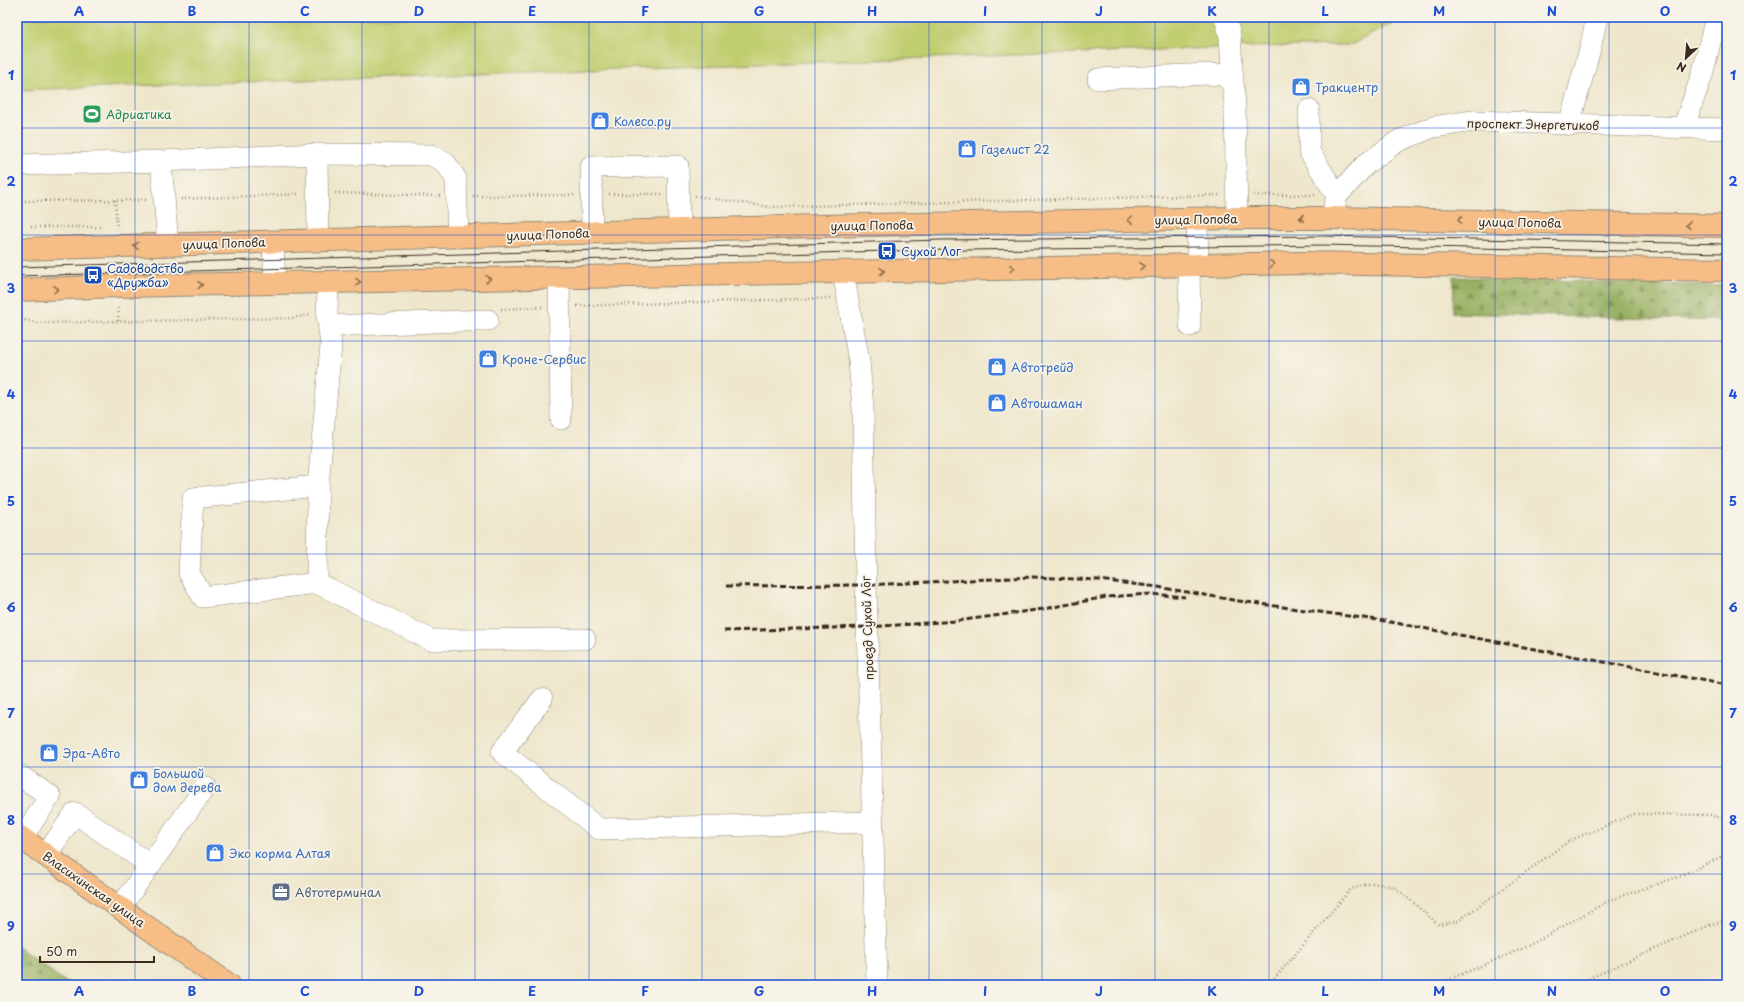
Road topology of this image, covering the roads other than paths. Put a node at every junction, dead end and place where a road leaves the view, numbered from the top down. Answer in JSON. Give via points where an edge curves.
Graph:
{"nodes":[{"id":1,"x":1225,"y":17,"type":"edge"},
{"id":2,"x":1596,"y":17,"type":"edge"},
{"id":3,"x":1716,"y":17,"type":"edge"},
{"id":4,"x":1098,"y":79,"type":"dead end"},
{"id":5,"x":1233,"y":83,"type":"junction"},
{"id":6,"x":1309,"y":110,"type":"dead end"},
{"id":7,"x":1569,"y":124,"type":"junction"},
{"id":8,"x":1684,"y":126,"type":"junction"},
{"id":9,"x":1727,"y":129,"type":"edge"},
{"id":10,"x":316,"y":154,"type":"junction"},
{"id":11,"x":161,"y":161,"type":"junction"},
{"id":12,"x":17,"y":165,"type":"edge"},
{"id":13,"x":1337,"y":196,"type":"junction"},
{"id":14,"x":1237,"y":218,"type":"junction"},
{"id":15,"x":1331,"y":218,"type":"junction"},
{"id":16,"x":1197,"y":219,"type":"junction"},
{"id":17,"x":1727,"y":226,"type":"edge"},
{"id":18,"x":679,"y":230,"type":"junction"},
{"id":19,"x":592,"y":233,"type":"junction"},
{"id":20,"x":458,"y":237,"type":"junction"},
{"id":21,"x":318,"y":240,"type":"junction"},
{"id":22,"x":273,"y":242,"type":"junction"},
{"id":23,"x":168,"y":245,"type":"junction"},
{"id":24,"x":17,"y":249,"type":"edge"},
{"id":25,"x":1193,"y":265,"type":"junction"},
{"id":26,"x":1727,"y":270,"type":"edge"},
{"id":27,"x":844,"y":272,"type":"junction"},
{"id":28,"x":559,"y":278,"type":"junction"},
{"id":29,"x":328,"y":282,"type":"junction"},
{"id":30,"x":275,"y":284,"type":"junction"},
{"id":31,"x":17,"y":290,"type":"edge"},
{"id":32,"x":488,"y":320,"type":"dead end"},
{"id":33,"x":329,"y":326,"type":"junction"},
{"id":34,"x":1190,"y":326,"type":"dead end"},
{"id":35,"x":561,"y":419,"type":"dead end"},
{"id":36,"x":318,"y":486,"type":"junction"},
{"id":37,"x":317,"y":583,"type":"junction"},
{"id":38,"x":585,"y":639,"type":"dead end"},
{"id":39,"x":542,"y":699,"type":"dead end"},
{"id":40,"x":17,"y":774,"type":"edge"},
{"id":41,"x":205,"y":787,"type":"dead end"},
{"id":42,"x":873,"y":822,"type":"junction"},
{"id":43,"x":19,"y":837,"type":"edge"},
{"id":44,"x":46,"y":855,"type":"junction"},
{"id":45,"x":150,"y":866,"type":"junction"},
{"id":46,"x":120,"y":908,"type":"junction"},
{"id":47,"x":229,"y":985,"type":"edge"},
{"id":48,"x":877,"y":985,"type":"edge"}],
"edges":[{"from":1,"to":5,"type":"street","via":[[1230,36]]},
{"from":2,"to":7,"type":"street","via":[[1590,49]]},
{"from":3,"to":8,"type":"street","via":[[1703,72]]},
{"from":4,"to":5,"type":"street","via":[[1210,74],[1223,75]]},
{"from":5,"to":14,"type":"street"},
{"from":6,"to":13,"type":"street","via":[[1310,150]]},
{"from":7,"to":8,"type":"street","name":"проспект Энергетиков"},
{"from":7,"to":13,"type":"street","name":"проспект Энергетиков","via":[[1472,121],[1433,127],[1398,141],[1366,164]]},
{"from":8,"to":9,"type":"street","name":"проспект Энергетиков"},
{"from":10,"to":11,"type":"street"},
{"from":10,"to":20,"type":"street","via":[[431,155],[445,162],[456,179]]},
{"from":10,"to":21,"type":"street"},
{"from":11,"to":12,"type":"street"},
{"from":11,"to":23,"type":"street"},
{"from":13,"to":15,"type":"street","name":"проспект Энергетиков"},
{"from":15,"to":14,"type":"main road","name":"улица Попова","one_way":true},
{"from":14,"to":16,"type":"main road","name":"улица Попова"},
{"from":17,"to":15,"type":"main road","name":"улица Попова","one_way":true},
{"from":16,"to":18,"type":"main road","name":"улица Попова","one_way":true},
{"from":16,"to":25,"type":"street"},
{"from":18,"to":19,"type":"main road","name":"улица Попова"},
{"from":18,"to":19,"type":"street","via":[[678,166],[591,167]]},
{"from":19,"to":20,"type":"main road","name":"улица Попова"},
{"from":20,"to":21,"type":"main road","name":"улица Попова"},
{"from":21,"to":22,"type":"main road","name":"улица Попова"},
{"from":22,"to":23,"type":"main road","name":"улица Попова"},
{"from":22,"to":30,"type":"street"},
{"from":23,"to":24,"type":"main road","name":"улица Попова","one_way":true},
{"from":25,"to":26,"type":"main road","one_way":true,"via":[[1302,263]]},
{"from":27,"to":25,"type":"main road","one_way":true},
{"from":25,"to":34,"type":"street"},
{"from":27,"to":28,"type":"main road"},
{"from":27,"to":42,"type":"street","name":"проезд Сухой Лог","via":[[859,361],[863,408]]},
{"from":29,"to":28,"type":"main road","one_way":true},
{"from":28,"to":35,"type":"street"},
{"from":29,"to":30,"type":"main road"},
{"from":29,"to":33,"type":"street"},
{"from":31,"to":30,"type":"main road","one_way":true},
{"from":32,"to":33,"type":"street"},
{"from":33,"to":36,"type":"street","via":[[331,345]]},
{"from":36,"to":37,"type":"street"},
{"from":36,"to":37,"type":"street","via":[[193,498],[189,573],[204,597]]},
{"from":37,"to":38,"type":"street","via":[[431,640]]},
{"from":39,"to":42,"type":"street","via":[[502,752],[599,829]]},
{"from":40,"to":43,"type":"street","via":[[50,796]]},
{"from":41,"to":45,"type":"street"},
{"from":42,"to":48,"type":"street","name":"проезд Сухой Лог"},
{"from":43,"to":44,"type":"main road","name":"Власихинская улица"},
{"from":44,"to":45,"type":"street","via":[[75,813]]},
{"from":44,"to":46,"type":"main road","name":"Власихинская улица"},
{"from":45,"to":46,"type":"street"},
{"from":46,"to":47,"type":"main road","name":"Власихинская улица"}]}
